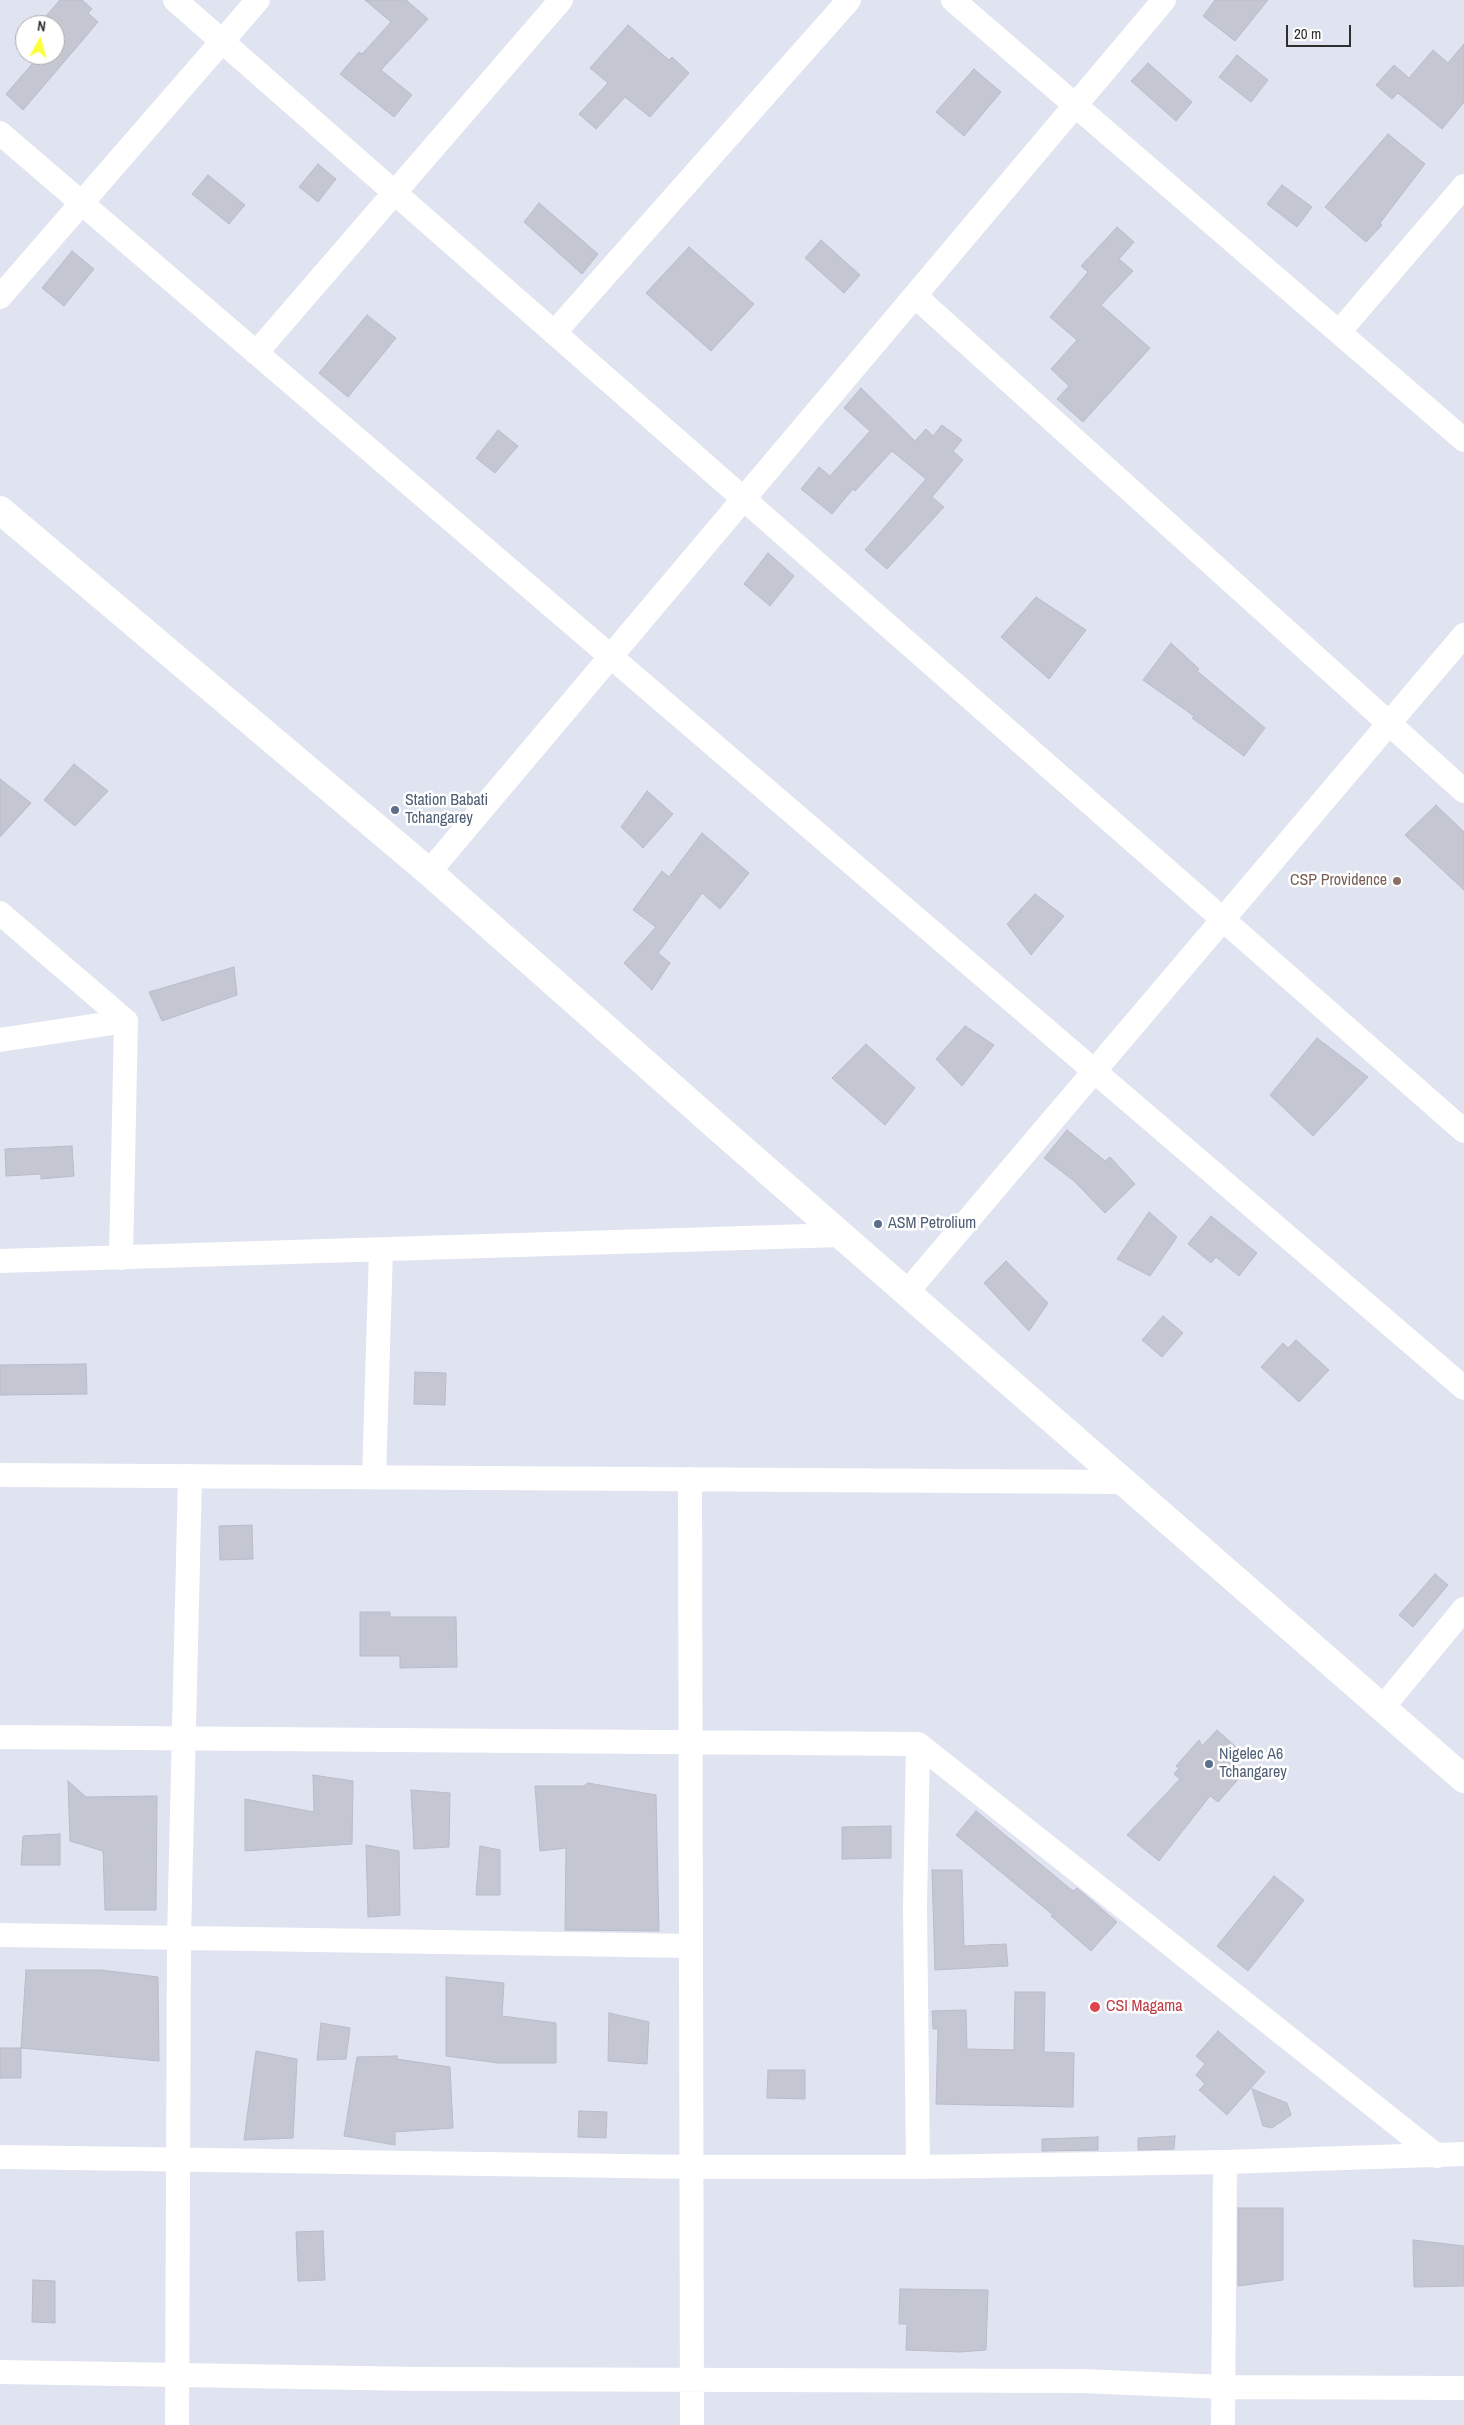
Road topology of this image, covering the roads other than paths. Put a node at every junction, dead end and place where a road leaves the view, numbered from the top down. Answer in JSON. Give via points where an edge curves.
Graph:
{"nodes":[{"id":1,"x":175,"y":0,"type":"edge"},
{"id":2,"x":258,"y":0,"type":"edge"},
{"id":3,"x":561,"y":0,"type":"edge"},
{"id":4,"x":849,"y":0,"type":"edge"},
{"id":5,"x":952,"y":0,"type":"edge"},
{"id":6,"x":1164,"y":0,"type":"edge"},
{"id":7,"x":222,"y":41,"type":"junction"},
{"id":8,"x":1076,"y":105,"type":"junction"},
{"id":9,"x":0,"y":133,"type":"edge"},
{"id":10,"x":1464,"y":186,"type":"edge"},
{"id":11,"x":394,"y":192,"type":"junction"},
{"id":12,"x":82,"y":203,"type":"junction"},
{"id":13,"x":915,"y":296,"type":"junction"},
{"id":14,"x":0,"y":297,"type":"edge"},
{"id":15,"x":1339,"y":332,"type":"junction"},
{"id":16,"x":554,"y":333,"type":"junction"},
{"id":17,"x":256,"y":353,"type":"junction"},
{"id":18,"x":1464,"y":440,"type":"edge"},
{"id":19,"x":744,"y":499,"type":"junction"},
{"id":20,"x":0,"y":510,"type":"edge"},
{"id":21,"x":1464,"y":636,"type":"edge"},
{"id":22,"x":610,"y":657,"type":"junction"},
{"id":23,"x":1389,"y":724,"type":"junction"},
{"id":24,"x":1464,"y":791,"type":"edge"},
{"id":25,"x":429,"y":872,"type":"junction"},
{"id":26,"x":0,"y":912,"type":"edge"},
{"id":27,"x":1223,"y":920,"type":"junction"},
{"id":28,"x":126,"y":1021,"type":"junction"},
{"id":29,"x":0,"y":1040,"type":"edge"},
{"id":30,"x":1094,"y":1072,"type":"junction"},
{"id":31,"x":1464,"y":1131,"type":"edge"},
{"id":32,"x":841,"y":1235,"type":"junction"},
{"id":33,"x":381,"y":1250,"type":"junction"},
{"id":34,"x":121,"y":1258,"type":"junction"},
{"id":35,"x":0,"y":1261,"type":"edge"},
{"id":36,"x":907,"y":1292,"type":"junction"},
{"id":37,"x":1464,"y":1388,"type":"edge"},
{"id":38,"x":0,"y":1475,"type":"edge"},
{"id":39,"x":190,"y":1476,"type":"junction"},
{"id":40,"x":374,"y":1477,"type":"junction"},
{"id":41,"x":690,"y":1479,"type":"junction"},
{"id":42,"x":1124,"y":1482,"type":"junction"},
{"id":43,"x":1464,"y":1609,"type":"edge"},
{"id":44,"x":1383,"y":1707,"type":"junction"},
{"id":45,"x":0,"y":1737,"type":"edge"},
{"id":46,"x":184,"y":1738,"type":"junction"},
{"id":47,"x":691,"y":1742,"type":"junction"},
{"id":48,"x":918,"y":1744,"type":"junction"},
{"id":49,"x":1464,"y":1779,"type":"edge"},
{"id":50,"x":0,"y":1935,"type":"edge"},
{"id":51,"x":179,"y":1938,"type":"junction"},
{"id":52,"x":691,"y":1946,"type":"junction"},
{"id":53,"x":1464,"y":2154,"type":"edge"},
{"id":54,"x":1437,"y":2156,"type":"junction"},
{"id":55,"x":0,"y":2157,"type":"edge"},
{"id":56,"x":178,"y":2162,"type":"junction"},
{"id":57,"x":1225,"y":2162,"type":"junction"},
{"id":58,"x":692,"y":2167,"type":"junction"},
{"id":59,"x":918,"y":2167,"type":"junction"},
{"id":60,"x":0,"y":2372,"type":"edge"},
{"id":61,"x":177,"y":2374,"type":"junction"},
{"id":62,"x":692,"y":2379,"type":"junction"},
{"id":63,"x":1224,"y":2387,"type":"junction"},
{"id":64,"x":1464,"y":2388,"type":"edge"},
{"id":65,"x":177,"y":2425,"type":"edge"},
{"id":66,"x":692,"y":2425,"type":"edge"},
{"id":67,"x":1223,"y":2425,"type":"edge"}],
"edges":[{"from":1,"to":7,"type":"street"},
{"from":2,"to":7,"type":"street"},
{"from":3,"to":11,"type":"street"},
{"from":4,"to":16,"type":"street"},
{"from":5,"to":8,"type":"street"},
{"from":6,"to":8,"type":"street"},
{"from":7,"to":11,"type":"street"},
{"from":7,"to":12,"type":"street"},
{"from":8,"to":13,"type":"street"},
{"from":8,"to":15,"type":"street"},
{"from":9,"to":12,"type":"street"},
{"from":10,"to":15,"type":"street"},
{"from":11,"to":16,"type":"street"},
{"from":11,"to":17,"type":"street"},
{"from":12,"to":14,"type":"street"},
{"from":12,"to":17,"type":"street"},
{"from":13,"to":19,"type":"street"},
{"from":13,"to":23,"type":"street"},
{"from":15,"to":18,"type":"street"},
{"from":16,"to":19,"type":"street"},
{"from":17,"to":22,"type":"street"},
{"from":19,"to":22,"type":"street"},
{"from":19,"to":27,"type":"street"},
{"from":20,"to":25,"type":"main road"},
{"from":21,"to":23,"type":"street"},
{"from":22,"to":25,"type":"street"},
{"from":22,"to":30,"type":"street"},
{"from":23,"to":24,"type":"street"},
{"from":23,"to":27,"type":"street"},
{"from":25,"to":32,"type":"main road"},
{"from":26,"to":28,"type":"street"},
{"from":27,"to":30,"type":"street"},
{"from":27,"to":31,"type":"street"},
{"from":28,"to":29,"type":"street"},
{"from":28,"to":34,"type":"street"},
{"from":30,"to":36,"type":"street"},
{"from":30,"to":37,"type":"street"},
{"from":32,"to":33,"type":"street"},
{"from":32,"to":36,"type":"main road"},
{"from":33,"to":34,"type":"street"},
{"from":33,"to":40,"type":"street"},
{"from":34,"to":35,"type":"street"},
{"from":36,"to":42,"type":"main road"},
{"from":38,"to":39,"type":"street"},
{"from":39,"to":40,"type":"street"},
{"from":39,"to":46,"type":"street"},
{"from":40,"to":41,"type":"street"},
{"from":41,"to":42,"type":"street"},
{"from":41,"to":47,"type":"street"},
{"from":42,"to":44,"type":"main road"},
{"from":43,"to":44,"type":"street"},
{"from":44,"to":49,"type":"main road"},
{"from":45,"to":46,"type":"street"},
{"from":46,"to":47,"type":"street"},
{"from":46,"to":51,"type":"street"},
{"from":47,"to":48,"type":"street"},
{"from":47,"to":52,"type":"street"},
{"from":48,"to":54,"type":"street"},
{"from":48,"to":59,"type":"street","via":[[915,1907]]},
{"from":50,"to":51,"type":"street"},
{"from":51,"to":52,"type":"street"},
{"from":51,"to":56,"type":"street"},
{"from":52,"to":58,"type":"street"},
{"from":53,"to":54,"type":"street"},
{"from":54,"to":57,"type":"street"},
{"from":55,"to":56,"type":"street"},
{"from":56,"to":58,"type":"street"},
{"from":56,"to":61,"type":"street"},
{"from":57,"to":59,"type":"street"},
{"from":57,"to":63,"type":"street"},
{"from":58,"to":59,"type":"street"},
{"from":58,"to":62,"type":"street"},
{"from":60,"to":61,"type":"street"},
{"from":61,"to":62,"type":"street","via":[[419,2379]]},
{"from":61,"to":65,"type":"street"},
{"from":62,"to":63,"type":"street","via":[[1082,2381]]},
{"from":62,"to":66,"type":"street"},
{"from":63,"to":64,"type":"street"},
{"from":63,"to":67,"type":"street"}]}
